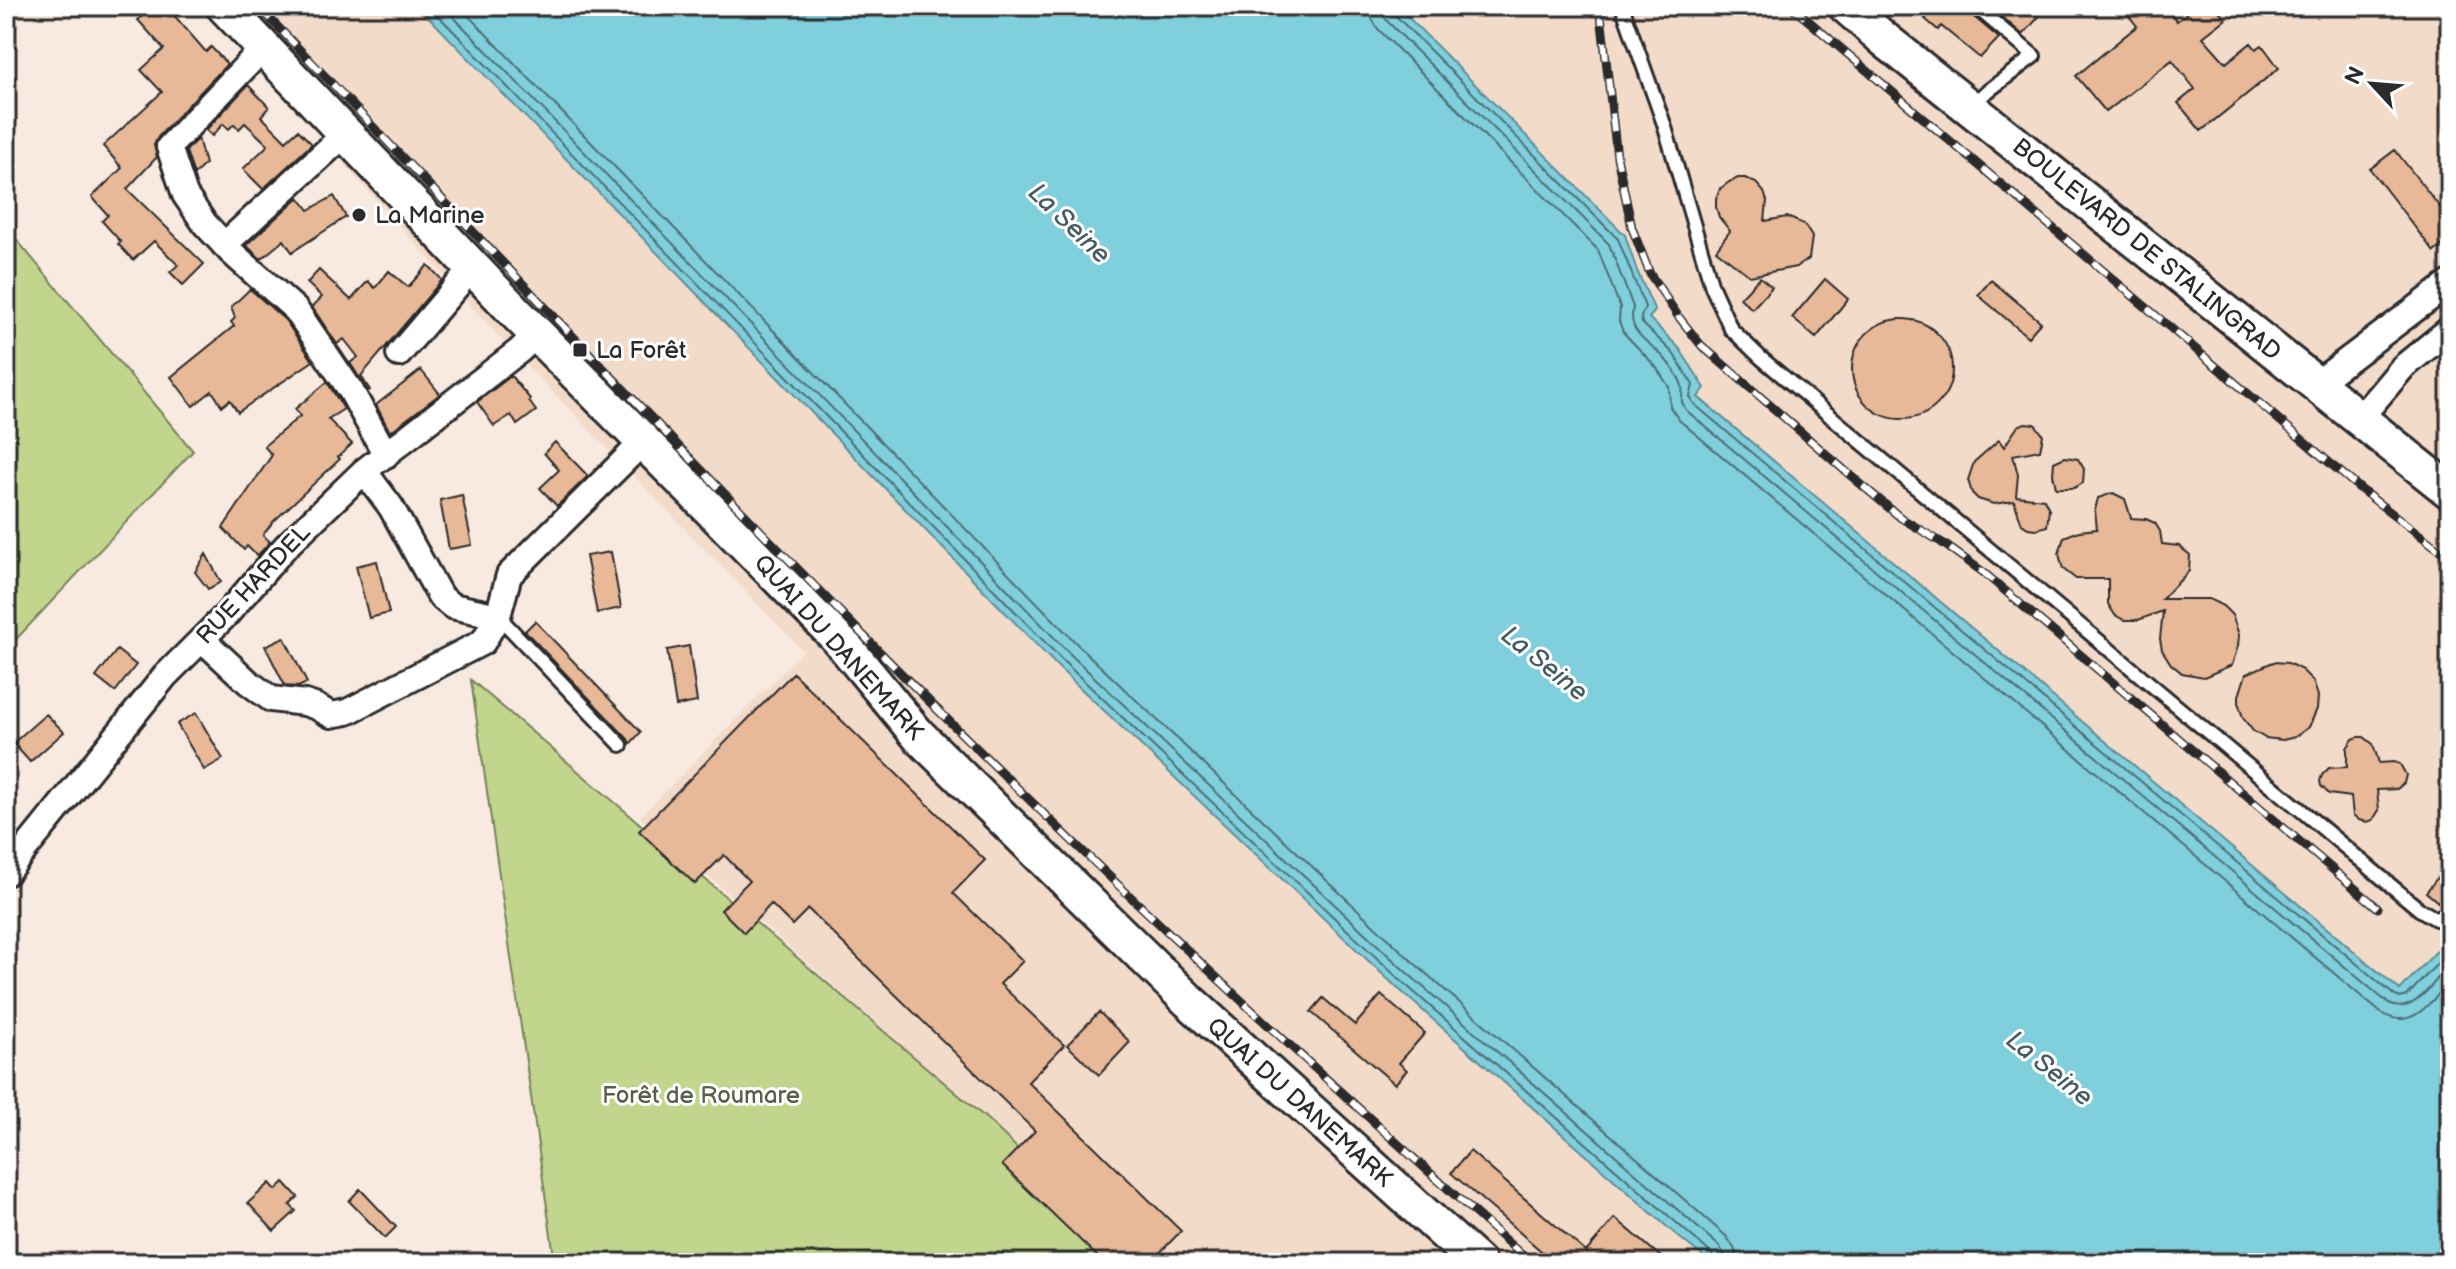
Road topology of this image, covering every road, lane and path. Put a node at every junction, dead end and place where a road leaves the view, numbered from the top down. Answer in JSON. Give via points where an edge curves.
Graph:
{"nodes":[{"id":1,"x":224,"y":6,"type":"edge"},
{"id":2,"x":1622,"y":6,"type":"edge"},
{"id":3,"x":1846,"y":6,"type":"edge"},
{"id":4,"x":1975,"y":6,"type":"edge"},
{"id":5,"x":264,"y":47,"type":"junction"},
{"id":6,"x":1968,"y":106,"type":"junction"},
{"id":7,"x":345,"y":134,"type":"junction"},
{"id":8,"x":224,"y":245,"type":"junction"},
{"id":9,"x":473,"y":267,"type":"junction"},
{"id":10,"x":2450,"y":283,"type":"edge"},
{"id":11,"x":2450,"y":329,"type":"edge"},
{"id":12,"x":538,"y":333,"type":"junction"},
{"id":13,"x":399,"y":354,"type":"dead end"},
{"id":14,"x":2317,"y":383,"type":"junction"},
{"id":15,"x":2360,"y":418,"type":"junction"},
{"id":16,"x":643,"y":442,"type":"junction"},
{"id":17,"x":386,"y":455,"type":"junction"},
{"id":18,"x":364,"y":471,"type":"junction"},
{"id":19,"x":2450,"y":491,"type":"edge"},
{"id":20,"x":498,"y":616,"type":"junction"},
{"id":21,"x":202,"y":639,"type":"junction"},
{"id":22,"x":621,"y":745,"type":"dead end"},
{"id":23,"x":6,"y":873,"type":"edge"},
{"id":24,"x":2450,"y":911,"type":"edge"},
{"id":25,"x":1478,"y":1263,"type":"edge"}],
"edges":[{"from":1,"to":5,"type":"main road","name":"QUAI DU DANEMARK"},
{"from":2,"to":24,"type":"lane","via":[[1664,124],[1712,287],[1731,329],[2419,909],[2436,919]]},
{"from":3,"to":6,"type":"main road","name":"BOULEVARD DE STALINGRAD"},
{"from":4,"to":6,"type":"lane","via":[[2034,56]]},
{"from":5,"to":7,"type":"main road","name":"QUAI DU DANEMARK"},
{"from":5,"to":8,"type":"street","via":[[169,147],[185,195]]},
{"from":6,"to":14,"type":"main road","name":"BOULEVARD DE STALINGRAD"},
{"from":7,"to":8,"type":"street"},
{"from":7,"to":9,"type":"main road","name":"QUAI DU DANEMARK"},
{"from":8,"to":17,"type":"street","via":[[296,310],[351,391]]},
{"from":9,"to":12,"type":"main road","name":"QUAI DU DANEMARK"},
{"from":9,"to":13,"type":"street"},
{"from":10,"to":14,"type":"street"},
{"from":11,"to":15,"type":"street","via":[[2403,367]]},
{"from":12,"to":16,"type":"main road","name":"QUAI DU DANEMARK"},
{"from":12,"to":17,"type":"street","name":"RUE HARDEL"},
{"from":14,"to":15,"type":"main road","name":"BOULEVARD DE STALINGRAD"},
{"from":15,"to":19,"type":"main road","name":"BOULEVARD DE STALINGRAD"},
{"from":16,"to":20,"type":"street","via":[[509,575]]},
{"from":16,"to":25,"type":"main road","name":"QUAI DU DANEMARK","via":[[837,637],[918,735],[1189,1001]]},
{"from":17,"to":18,"type":"street","name":"RUE HARDEL"},
{"from":18,"to":20,"type":"street","via":[[391,507],[440,596],[452,606]]},
{"from":18,"to":21,"type":"street","name":"RUE HARDEL","via":[[286,546]]},
{"from":20,"to":21,"type":"street","via":[[483,642],[347,712],[331,715],[305,703],[271,699]]},
{"from":20,"to":22,"type":"lane"},
{"from":21,"to":23,"type":"street","name":"RUE HARDEL","via":[[165,676]]}]}
